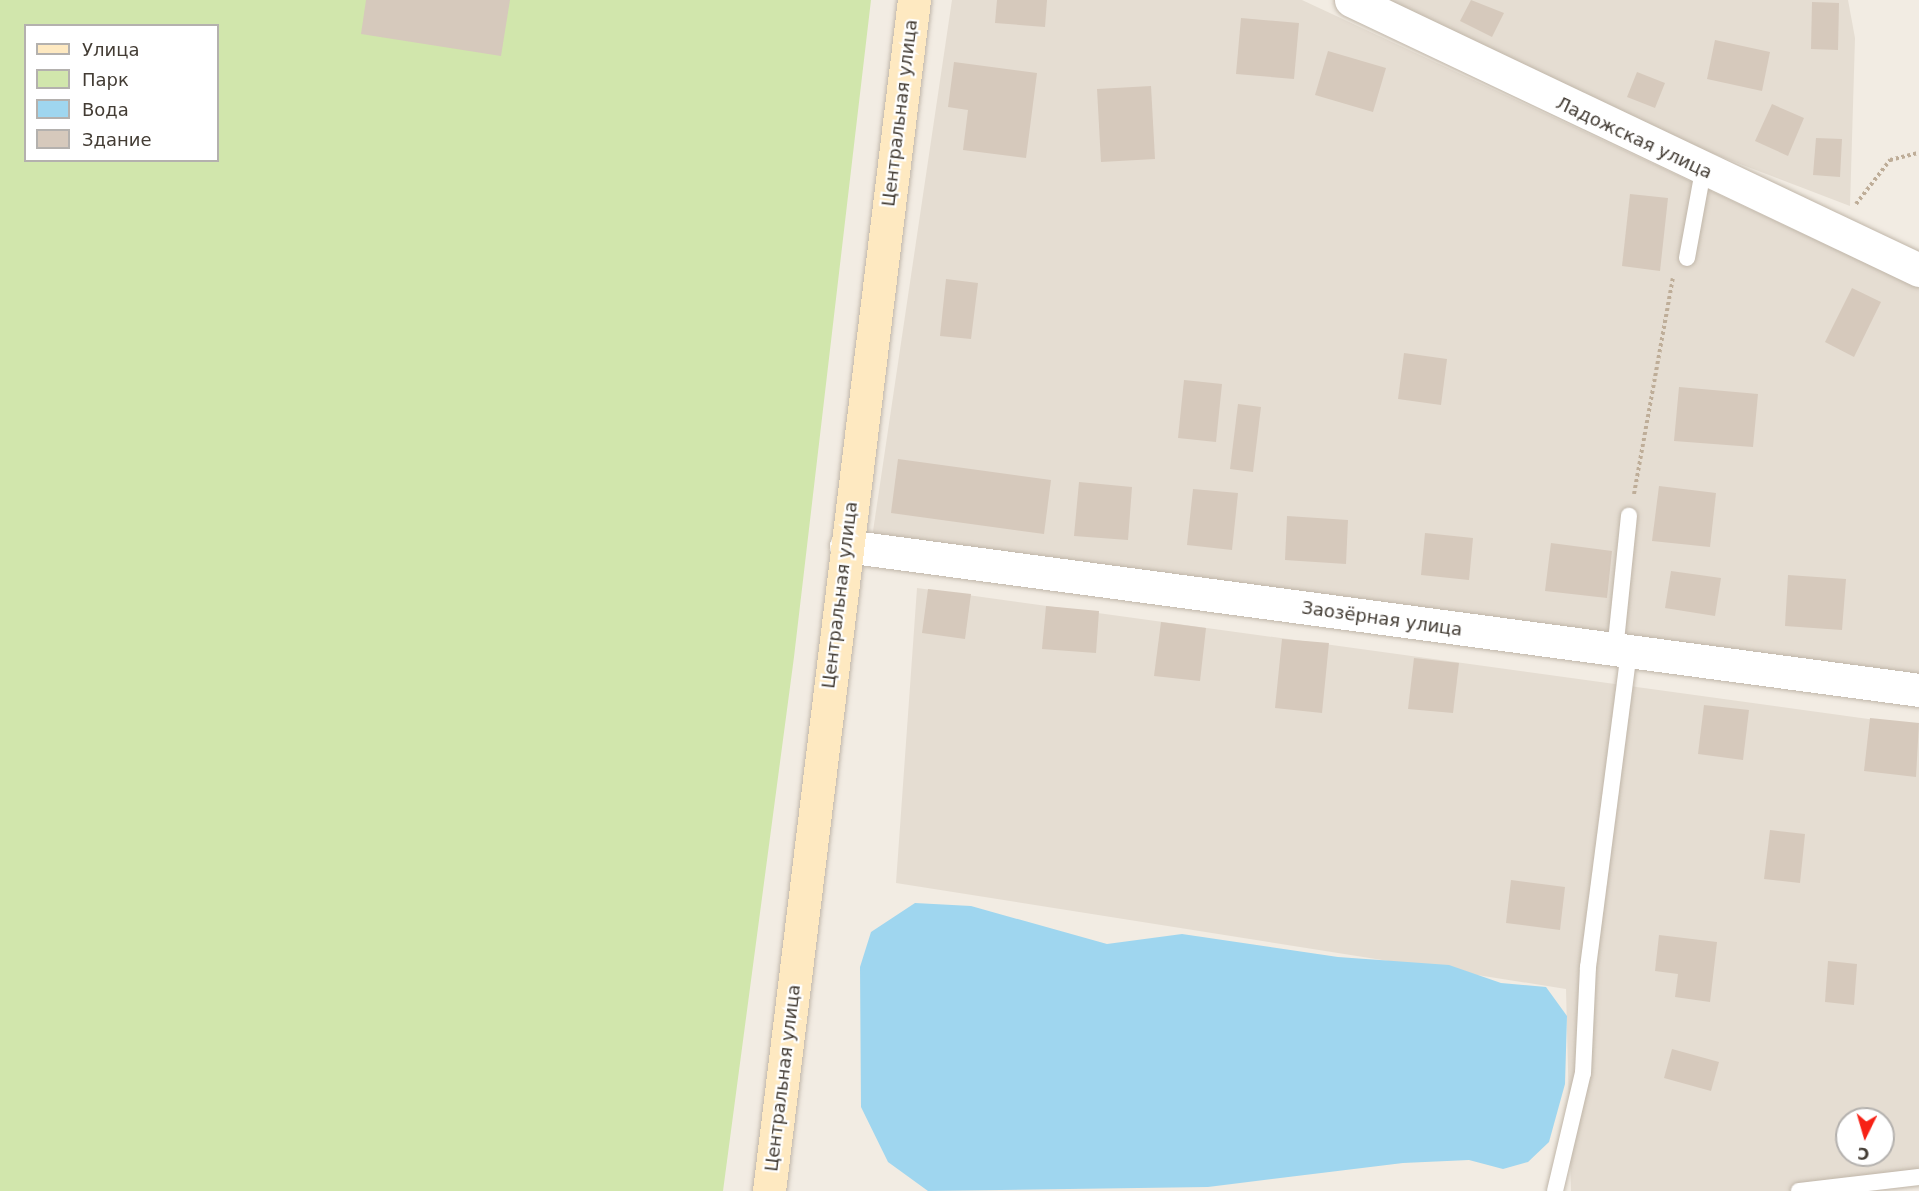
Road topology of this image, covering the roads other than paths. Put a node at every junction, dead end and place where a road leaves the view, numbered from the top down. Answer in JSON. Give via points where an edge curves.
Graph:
{"nodes":[{"id":1,"x":914,"y":0,"type":"edge"},
{"id":2,"x":1351,"y":0,"type":"edge"},
{"id":3,"x":1398,"y":13,"type":"edge"},
{"id":4,"x":1703,"y":171,"type":"junction"},
{"id":5,"x":1688,"y":258,"type":"road end"},
{"id":6,"x":1919,"y":270,"type":"edge"},
{"id":7,"x":1629,"y":516,"type":"road end"},
{"id":8,"x":846,"y":546,"type":"junction"},
{"id":9,"x":1622,"y":651,"type":"junction"},
{"id":10,"x":1919,"y":690,"type":"edge"},
{"id":11,"x":1919,"y":1177,"type":"edge"},
{"id":12,"x":770,"y":1191,"type":"edge"},
{"id":13,"x":1555,"y":1191,"type":"edge"},
{"id":14,"x":1799,"y":1191,"type":"edge"}],
"edges":[{"from":1,"to":8,"type":"street","name":"Центральная улица"},
{"from":2,"to":3,"type":"street","name":"Ладожская улица"},
{"from":3,"to":4,"type":"street","name":"Ладожская улица"},
{"from":4,"to":5,"type":"lane"},
{"from":4,"to":6,"type":"street","name":"Ладожская улица"},
{"from":7,"to":9,"type":"lane"},
{"from":8,"to":9,"type":"street","name":"Заозёрная улица"},
{"from":8,"to":12,"type":"street","name":"Центральная улица"},
{"from":9,"to":10,"type":"street","name":"Заозёрная улица"},
{"from":9,"to":13,"type":"lane","via":[[1588,967],[1583,1073]]},
{"from":11,"to":14,"type":"lane"}]}
